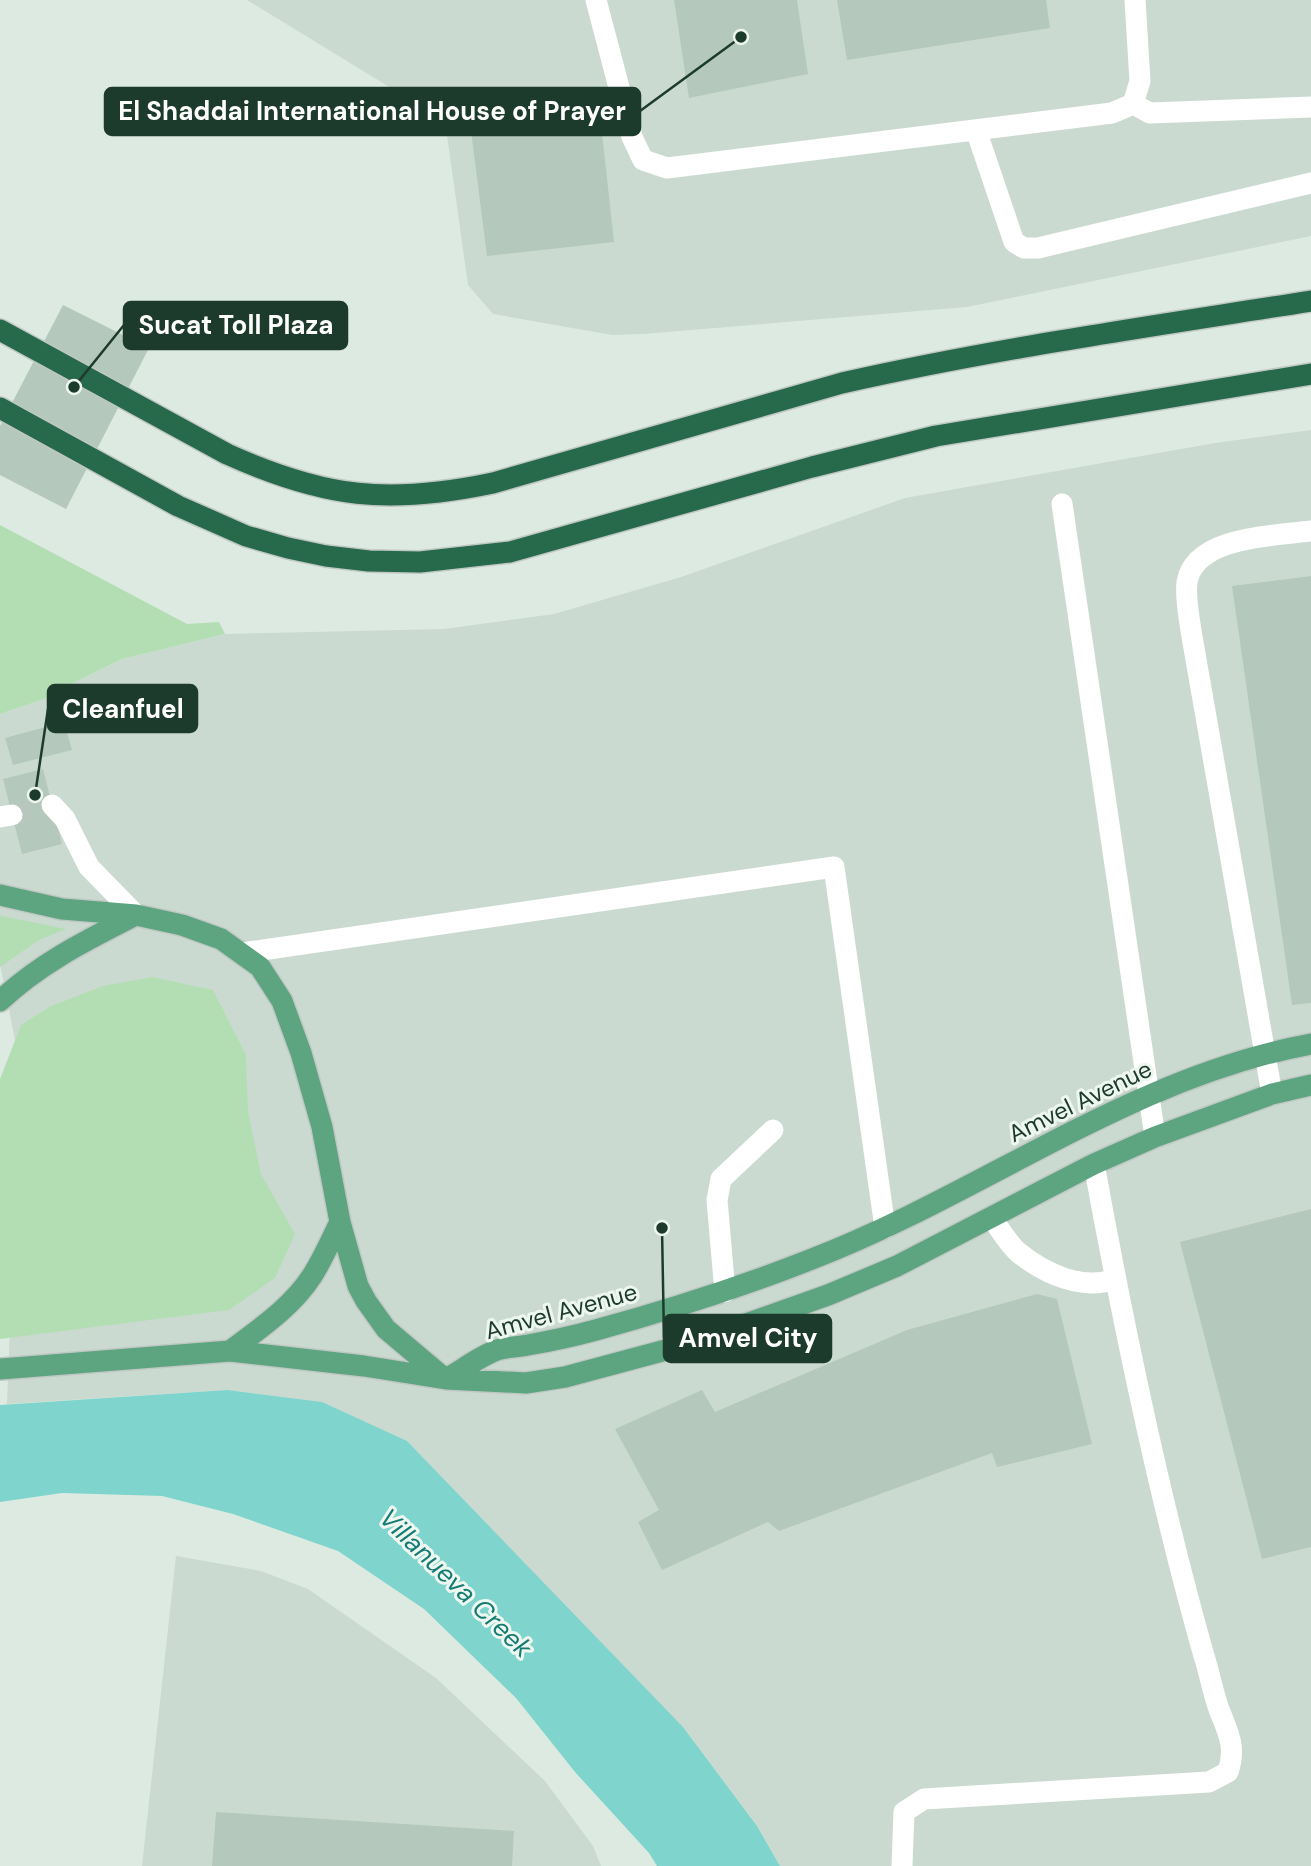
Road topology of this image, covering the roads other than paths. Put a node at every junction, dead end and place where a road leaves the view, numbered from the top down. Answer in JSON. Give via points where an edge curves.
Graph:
{"nodes":[{"id":1,"x":596,"y":0,"type":"edge"},
{"id":2,"x":1135,"y":0,"type":"edge"},
{"id":3,"x":1133,"y":104,"type":"junction"},
{"id":4,"x":1311,"y":107,"type":"edge"},
{"id":5,"x":976,"y":130,"type":"junction"},
{"id":6,"x":1311,"y":183,"type":"edge"},
{"id":7,"x":1311,"y":300,"type":"edge"},
{"id":8,"x":0,"y":330,"type":"edge"},
{"id":9,"x":1311,"y":374,"type":"edge"},
{"id":10,"x":0,"y":408,"type":"edge"},
{"id":11,"x":1062,"y":504,"type":"dead end"},
{"id":12,"x":1311,"y":531,"type":"edge"},
{"id":13,"x":52,"y":805,"type":"dead end"},
{"id":14,"x":0,"y":895,"type":"edge"},
{"id":15,"x":136,"y":915,"type":"junction"},
{"id":16,"x":242,"y":953,"type":"junction"},
{"id":17,"x":0,"y":1001,"type":"edge"},
{"id":18,"x":1311,"y":1044,"type":"edge"},
{"id":19,"x":1265,"y":1053,"type":"junction"},
{"id":20,"x":1311,"y":1086,"type":"edge"},
{"id":21,"x":1272,"y":1094,"type":"junction"},
{"id":22,"x":1149,"y":1095,"type":"junction"},
{"id":23,"x":773,"y":1130,"type":"dead end"},
{"id":24,"x":1155,"y":1137,"type":"junction"},
{"id":25,"x":1094,"y":1164,"type":"junction"},
{"id":26,"x":992,"y":1219,"type":"junction"},
{"id":27,"x":340,"y":1222,"type":"junction"},
{"id":28,"x":885,"y":1228,"type":"junction"},
{"id":29,"x":1115,"y":1279,"type":"junction"},
{"id":30,"x":725,"y":1292,"type":"junction"},
{"id":31,"x":230,"y":1351,"type":"junction"},
{"id":32,"x":0,"y":1369,"type":"edge"},
{"id":33,"x":446,"y":1379,"type":"junction"},
{"id":34,"x":902,"y":1866,"type":"edge"}],
"edges":[{"from":1,"to":5,"type":"street","via":[[632,137],[643,160],[667,168]]},
{"from":2,"to":3,"type":"street","via":[[1140,81]]},
{"from":3,"to":4,"type":"street","via":[[1150,113]]},
{"from":3,"to":5,"type":"street","via":[[1112,113]]},
{"from":5,"to":6,"type":"street","via":[[1014,242],[1024,248]]},
{"from":7,"to":8,"type":"highway","via":[[886,373],[493,483],[398,496],[317,488],[258,468]]},
{"from":9,"to":10,"type":"highway","via":[[936,436],[510,552],[420,562],[326,556],[246,536],[178,506]]},
{"from":11,"to":22,"type":"street"},
{"from":12,"to":19,"type":"street","via":[[1211,550],[1192,567],[1188,581],[1191,631]]},
{"from":13,"to":15,"type":"street","via":[[65,819],[89,867]]},
{"from":14,"to":15,"type":"main road","via":[[62,909]]},
{"from":15,"to":16,"type":"main road","via":[[182,925],[221,939]]},
{"from":15,"to":17,"type":"main road","via":[[46,963]]},
{"from":16,"to":27,"type":"main road","via":[[271,981],[292,1026],[322,1127]]},
{"from":16,"to":28,"type":"street","via":[[834,867]]},
{"from":18,"to":19,"type":"main road","name":"Amvel Avenue"},
{"from":19,"to":21,"type":"street"},
{"from":19,"to":22,"type":"main road","name":"Amvel Avenue"},
{"from":20,"to":21,"type":"main road","name":"Amvel Avenue"},
{"from":21,"to":24,"type":"main road","name":"Amvel Avenue"},
{"from":22,"to":24,"type":"street"},
{"from":22,"to":28,"type":"main road","name":"Amvel Avenue"},
{"from":23,"to":30,"type":"street","via":[[721,1179],[717,1200]]},
{"from":24,"to":25,"type":"main road","name":"Amvel Avenue"},
{"from":25,"to":26,"type":"main road","name":"Amvel Avenue"},
{"from":25,"to":29,"type":"street"},
{"from":26,"to":29,"type":"street","via":[[1017,1252],[1041,1267],[1078,1284]]},
{"from":26,"to":33,"type":"main road","name":"Amvel Avenue","via":[[828,1295],[681,1346],[595,1371],[533,1382]]},
{"from":27,"to":31,"type":"main road","via":[[311,1277],[268,1323]]},
{"from":27,"to":33,"type":"main road","via":[[358,1286],[370,1308],[386,1329]]},
{"from":28,"to":30,"type":"main road","name":"Amvel Avenue"},
{"from":29,"to":34,"type":"street","via":[[1175,1548],[1233,1759],[1228,1772],[1209,1782],[924,1799],[904,1812]]},
{"from":30,"to":33,"type":"main road","name":"Amvel Avenue","via":[[592,1331],[497,1350]]},
{"from":31,"to":32,"type":"main road"},
{"from":31,"to":33,"type":"main road"}]}
